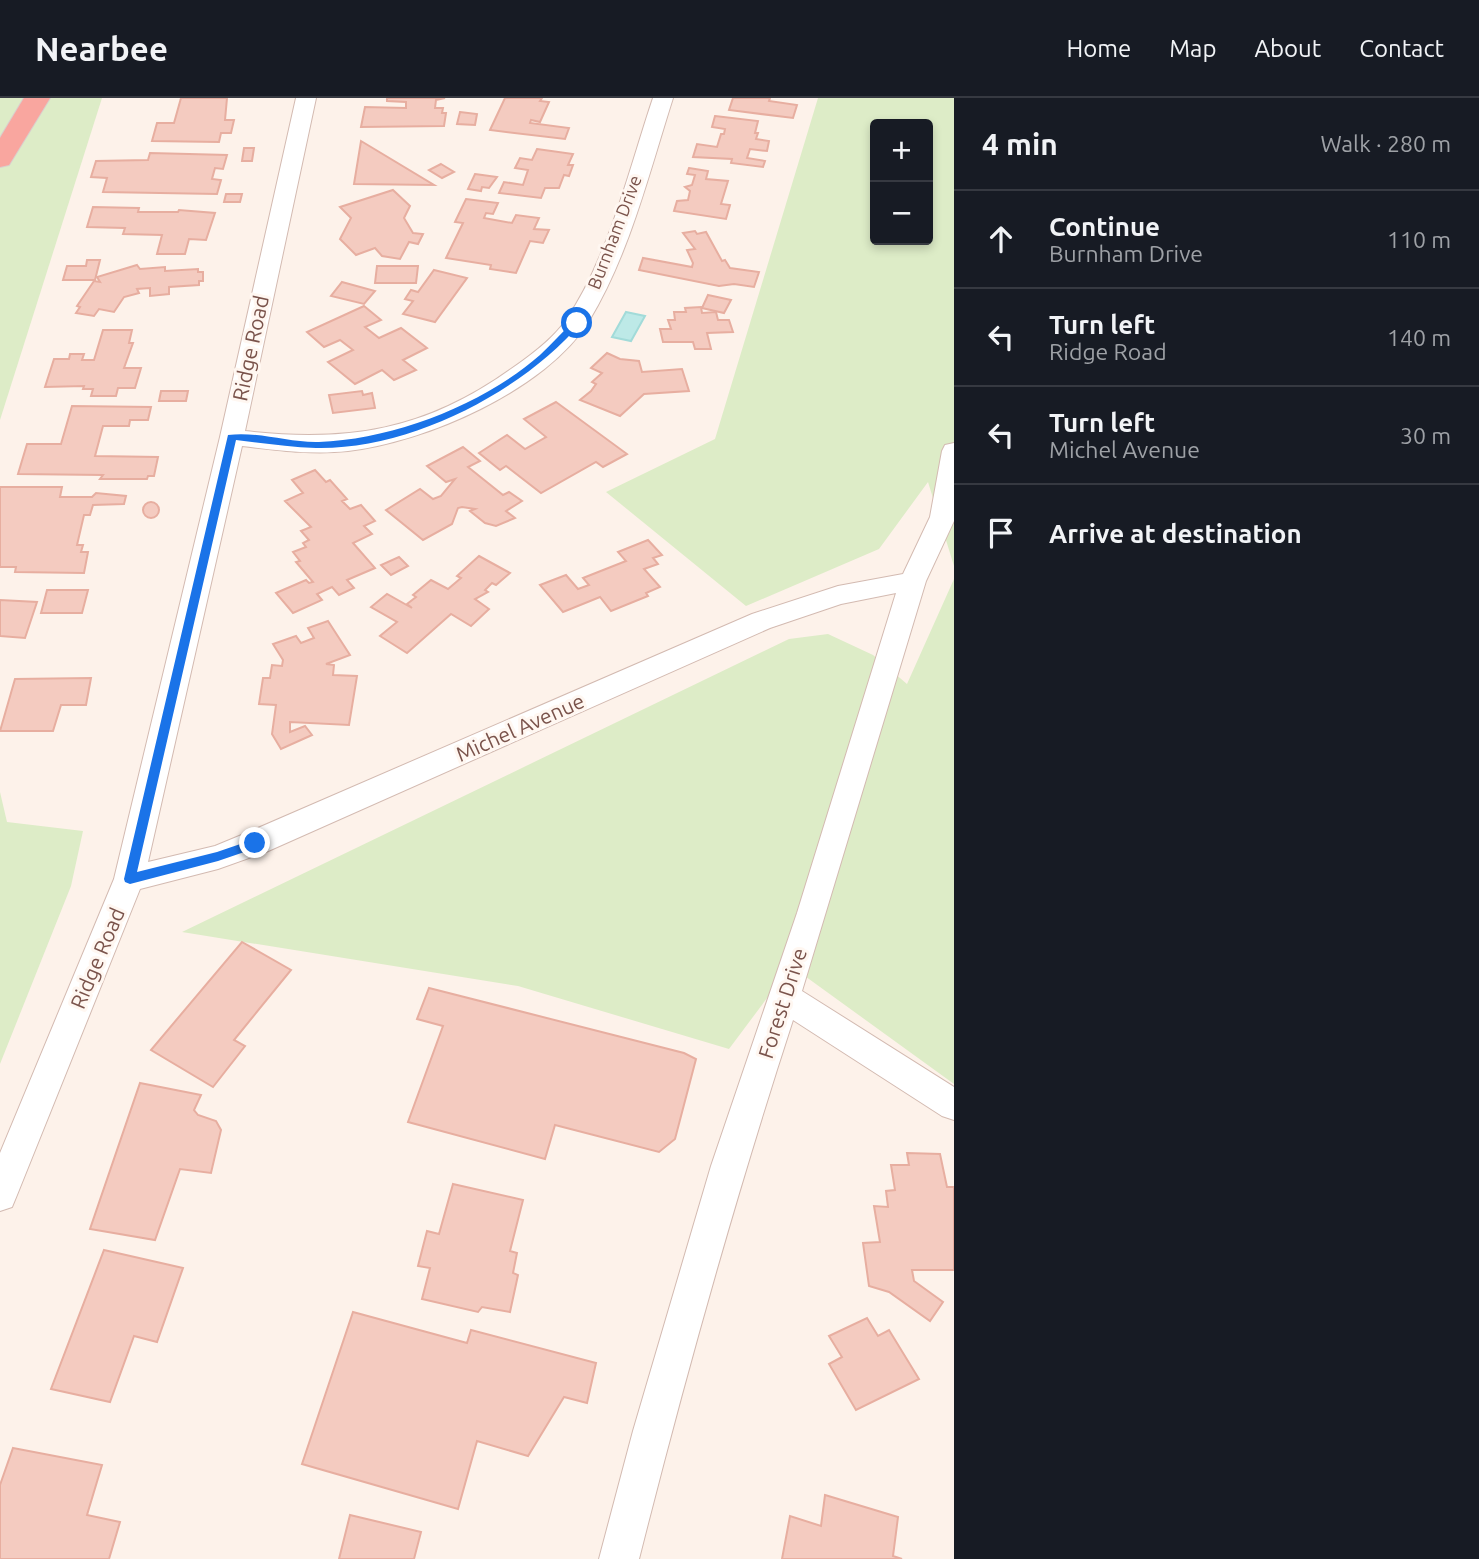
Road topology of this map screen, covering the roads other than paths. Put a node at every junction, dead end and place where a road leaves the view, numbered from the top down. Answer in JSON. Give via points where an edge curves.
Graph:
{"nodes":[{"id":1,"x":37,"y":98,"type":"edge"},
{"id":2,"x":306,"y":98,"type":"edge"},
{"id":3,"x":663,"y":98,"type":"edge"},
{"id":4,"x":0,"y":159,"type":"edge"},
{"id":5,"x":232,"y":437,"type":"junction"},
{"id":6,"x":954,"y":451,"type":"edge"},
{"id":7,"x":913,"y":581,"type":"junction"},
{"id":8,"x":130,"y":879,"type":"junction"},
{"id":9,"x":784,"y":997,"type":"junction"},
{"id":10,"x":954,"y":1105,"type":"edge"},
{"id":11,"x":0,"y":1195,"type":"edge"},
{"id":12,"x":619,"y":1559,"type":"edge"}],
"edges":[{"from":1,"to":4,"type":"highway"},
{"from":2,"to":5,"type":"street","name":"Ridge Road"},
{"from":3,"to":5,"type":"street","name":"Burnham Drive","via":[[608,257],[577,323],[542,358],[496,390],[440,418],[382,437],[318,445]]},
{"from":5,"to":8,"type":"street","name":"Ridge Road"},
{"from":6,"to":7,"type":"street","name":"Forest Drive","via":[[943,517]]},
{"from":7,"to":8,"type":"street","name":"Michel Avenue","via":[[838,595],[761,621],[255,843]]},
{"from":7,"to":9,"type":"street","name":"Forest Drive"},
{"from":8,"to":11,"type":"street","name":"Ridge Road"},
{"from":9,"to":10,"type":"street"},
{"from":9,"to":12,"type":"street","name":"Forest Drive","via":[[728,1166]]}]}
